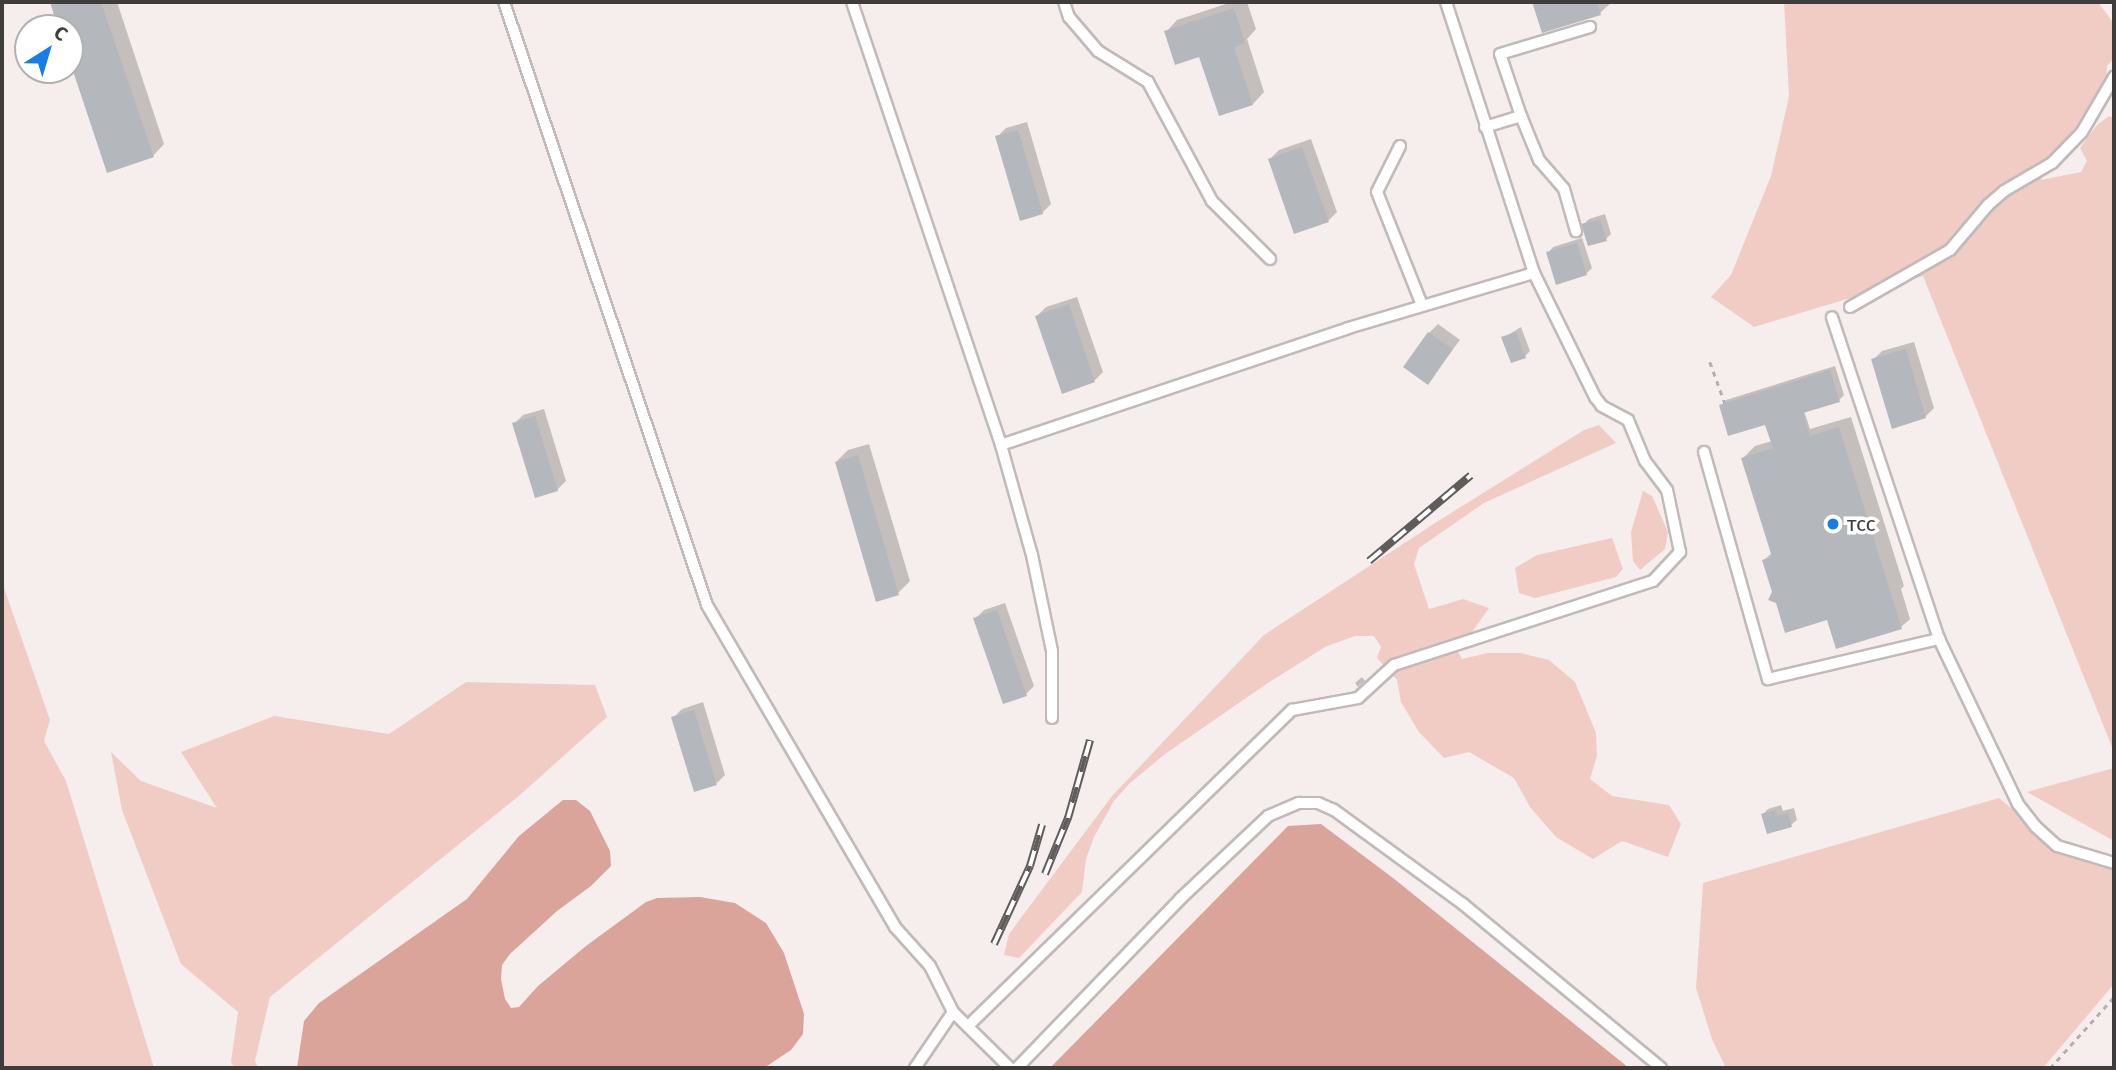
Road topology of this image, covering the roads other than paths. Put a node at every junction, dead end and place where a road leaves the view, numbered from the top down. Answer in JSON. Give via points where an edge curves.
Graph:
{"nodes":[{"id":1,"x":504,"y":2,"type":"edge"},
{"id":2,"x":852,"y":2,"type":"edge"},
{"id":3,"x":1064,"y":2,"type":"edge"},
{"id":4,"x":1446,"y":2,"type":"edge"},
{"id":5,"x":1590,"y":27,"type":"dead end"},
{"id":6,"x":2114,"y":76,"type":"edge"},
{"id":7,"x":1521,"y":116,"type":"junction"},
{"id":8,"x":1485,"y":127,"type":"junction"},
{"id":9,"x":1400,"y":146,"type":"dead end"},
{"id":10,"x":1576,"y":231,"type":"dead end"},
{"id":11,"x":1270,"y":259,"type":"dead end"},
{"id":12,"x":1534,"y":273,"type":"junction"},
{"id":13,"x":1422,"y":305,"type":"junction"},
{"id":14,"x":1850,"y":307,"type":"dead end"},
{"id":15,"x":1832,"y":317,"type":"dead end"},
{"id":16,"x":1001,"y":445,"type":"junction"},
{"id":17,"x":1704,"y":453,"type":"dead end"},
{"id":18,"x":1939,"y":639,"type":"junction"},
{"id":19,"x":1052,"y":718,"type":"dead end"},
{"id":20,"x":2114,"y":863,"type":"edge"},
{"id":21,"x":953,"y":1012,"type":"junction"},
{"id":22,"x":968,"y":1026,"type":"junction"},
{"id":23,"x":915,"y":1068,"type":"edge"},
{"id":24,"x":1010,"y":1068,"type":"edge"},
{"id":25,"x":1017,"y":1068,"type":"edge"},
{"id":26,"x":1661,"y":1068,"type":"edge"}],
"edges":[{"from":1,"to":21,"type":"lane","via":[[707,605],[895,927],[930,966]]},
{"from":2,"to":16,"type":"lane"},
{"from":3,"to":11,"type":"lane","via":[[1069,17],[1098,51],[1148,82],[1212,201]]},
{"from":4,"to":8,"type":"lane"},
{"from":5,"to":7,"type":"lane","via":[[1500,54]]},
{"from":6,"to":14,"type":"lane","via":[[2082,132],[2052,163],[2004,191],[1950,250]]},
{"from":7,"to":8,"type":"lane"},
{"from":7,"to":10,"type":"lane","via":[[1539,160],[1564,189]]},
{"from":8,"to":12,"type":"lane"},
{"from":9,"to":13,"type":"lane","via":[[1377,192]]},
{"from":12,"to":13,"type":"lane"},
{"from":12,"to":22,"type":"lane","via":[[1595,397],[1628,420],[1645,461],[1667,490],[1680,552],[1653,581],[1394,664],[1358,698],[1292,710]]},
{"from":13,"to":16,"type":"lane"},
{"from":15,"to":18,"type":"lane"},
{"from":16,"to":19,"type":"lane","via":[[1032,555],[1052,651]]},
{"from":17,"to":18,"type":"lane","via":[[1768,679]]},
{"from":18,"to":20,"type":"lane","via":[[2005,782],[2024,812],[2057,846]]},
{"from":21,"to":22,"type":"lane"},
{"from":21,"to":23,"type":"lane"},
{"from":22,"to":24,"type":"lane"},
{"from":25,"to":26,"type":"lane","via":[[1268,816],[1299,803],[1318,803],[1441,889]]}]}
